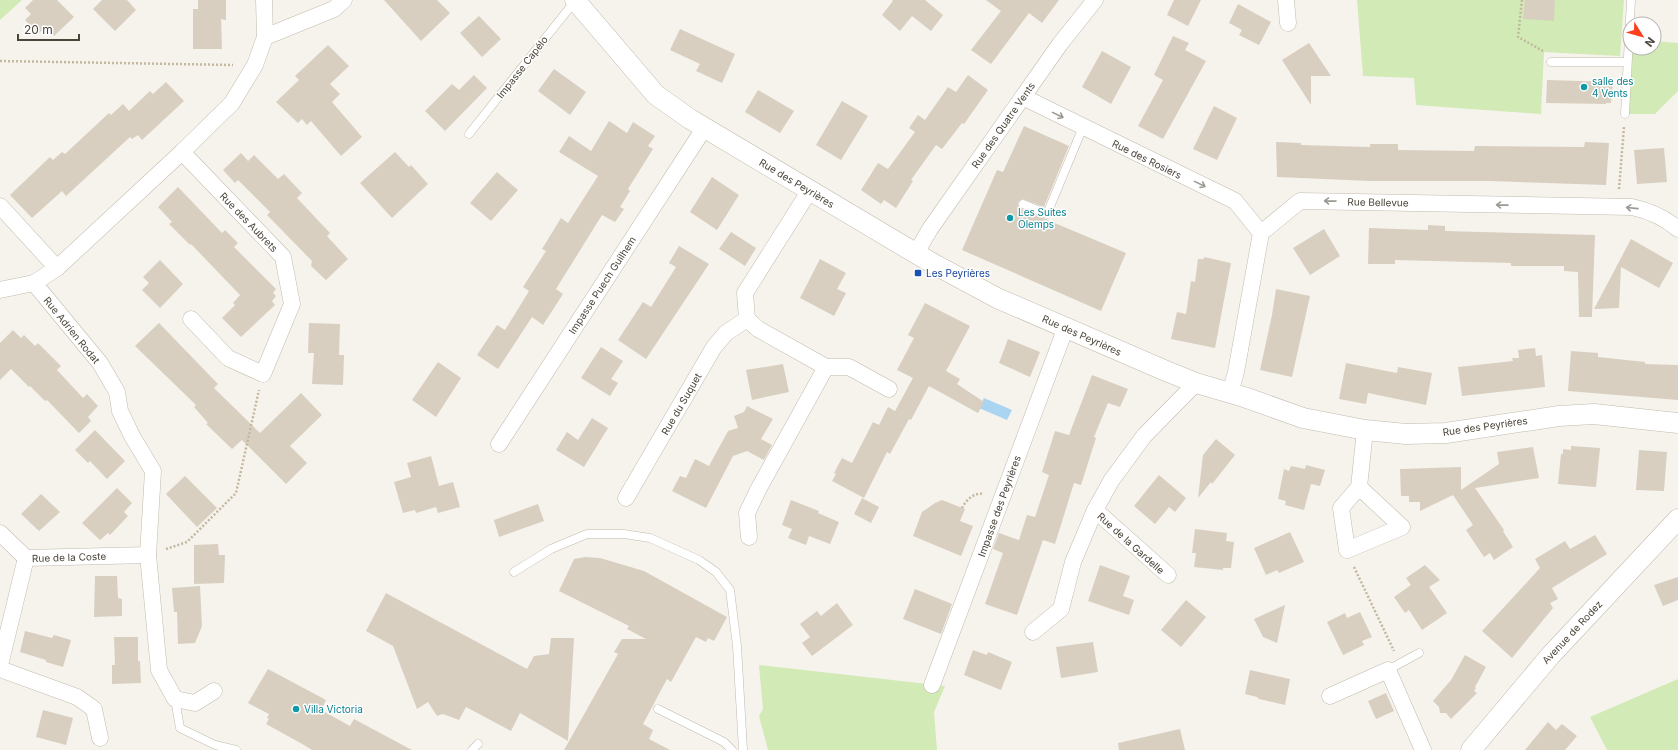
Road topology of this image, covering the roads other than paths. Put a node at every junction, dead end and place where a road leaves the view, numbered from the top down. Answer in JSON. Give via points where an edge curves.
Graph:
{"nodes":[{"id":1,"x":264,"y":0,"type":"edge"},
{"id":2,"x":344,"y":0,"type":"edge"},
{"id":3,"x":575,"y":0,"type":"edge"},
{"id":4,"x":1095,"y":0,"type":"edge"},
{"id":5,"x":1286,"y":0,"type":"edge"},
{"id":6,"x":1631,"y":0,"type":"edge"},
{"id":7,"x":1288,"y":23,"type":"dead end"},
{"id":8,"x":265,"y":37,"type":"junction"},
{"id":9,"x":1551,"y":62,"type":"road end"},
{"id":10,"x":1627,"y":62,"type":"junction"},
{"id":11,"x":1023,"y":97,"type":"junction"},
{"id":12,"x":1625,"y":114,"type":"road end"},
{"id":13,"x":705,"y":127,"type":"junction"},
{"id":14,"x":1083,"y":128,"type":"junction"},
{"id":15,"x":470,"y":134,"type":"dead end"},
{"id":16,"x":182,"y":152,"type":"junction"},
{"id":17,"x":810,"y":190,"type":"junction"},
{"id":18,"x":1023,"y":204,"type":"dead end"},
{"id":19,"x":0,"y":206,"type":"edge"},
{"id":20,"x":1675,"y":221,"type":"edge"},
{"id":21,"x":1261,"y":233,"type":"junction"},
{"id":22,"x":916,"y":253,"type":"junction"},
{"id":23,"x":57,"y":268,"type":"junction"},
{"id":24,"x":34,"y":283,"type":"junction"},
{"id":25,"x":0,"y":290,"type":"edge"},
{"id":26,"x":191,"y":319,"type":"dead end"},
{"id":27,"x":747,"y":320,"type":"junction"},
{"id":28,"x":1066,"y":327,"type":"junction"},
{"id":29,"x":826,"y":367,"type":"junction"},
{"id":30,"x":1196,"y":383,"type":"junction"},
{"id":31,"x":889,"y":389,"type":"dead end"},
{"id":32,"x":1230,"y":393,"type":"junction"},
{"id":33,"x":1678,"y":423,"type":"edge"},
{"id":34,"x":1365,"y":430,"type":"junction"},
{"id":35,"x":499,"y":444,"type":"dead end"},
{"id":36,"x":1359,"y":487,"type":"junction"},
{"id":37,"x":626,"y":498,"type":"dead end"},
{"id":38,"x":1095,"y":510,"type":"junction"},
{"id":39,"x":1678,"y":519,"type":"edge"},
{"id":40,"x":0,"y":534,"type":"edge"},
{"id":41,"x":749,"y":537,"type":"dead end"},
{"id":42,"x":148,"y":555,"type":"junction"},
{"id":43,"x":26,"y":558,"type":"junction"},
{"id":44,"x":514,"y":572,"type":"dead end"},
{"id":45,"x":1168,"y":575,"type":"dead end"},
{"id":46,"x":1033,"y":632,"type":"dead end"},
{"id":47,"x":1419,"y":653,"type":"dead end"},
{"id":48,"x":0,"y":665,"type":"edge"},
{"id":49,"x":0,"y":669,"type":"edge"},
{"id":50,"x":1388,"y":670,"type":"junction"},
{"id":51,"x":932,"y":685,"type":"dead end"},
{"id":52,"x":214,"y":691,"type":"dead end"},
{"id":53,"x":1330,"y":696,"type":"dead end"},
{"id":54,"x":175,"y":699,"type":"junction"},
{"id":55,"x":658,"y":709,"type":"dead end"},
{"id":56,"x":100,"y":738,"type":"dead end"},
{"id":57,"x":236,"y":750,"type":"edge"},
{"id":58,"x":732,"y":750,"type":"edge"},
{"id":59,"x":743,"y":750,"type":"edge"},
{"id":60,"x":1423,"y":750,"type":"edge"},
{"id":61,"x":1471,"y":750,"type":"edge"}],
"edges":[{"from":1,"to":8,"type":"street"},
{"from":2,"to":8,"type":"street","via":[[334,9]]},
{"from":3,"to":13,"type":"street","name":"Rue des Peyrières","via":[[656,95]]},
{"from":3,"to":15,"type":"lane","name":"Impasse Capélo"},
{"from":4,"to":11,"type":"street","name":"Rue des Quatre Vents"},
{"from":5,"to":7,"type":"street"},
{"from":6,"to":10,"type":"lane"},
{"from":8,"to":16,"type":"street","via":[[256,65],[232,103]]},
{"from":9,"to":10,"type":"lane"},
{"from":10,"to":12,"type":"lane"},
{"from":11,"to":14,"type":"street","name":"Rue des Rosiers","one_way":true},
{"from":11,"to":22,"type":"street","name":"Rue des Quatre Vents","via":[[930,229]]},
{"from":13,"to":17,"type":"street","name":"Rue des Peyrières"},
{"from":13,"to":35,"type":"street","name":"Impasse Puech Guilhem"},
{"from":14,"to":18,"type":"lane","via":[[1047,214]]},
{"from":14,"to":21,"type":"street","name":"Rue des Rosiers","one_way":true,"via":[[1235,201]]},
{"from":16,"to":23,"type":"street"},
{"from":16,"to":26,"type":"street","name":"Rue des Aubrets","via":[[283,257],[292,304],[263,374],[228,358]]},
{"from":17,"to":22,"type":"street","name":"Rue des Peyrières"},
{"from":17,"to":27,"type":"street","via":[[745,293]]},
{"from":19,"to":23,"type":"street"},
{"from":20,"to":21,"type":"street","name":"Rue Bellevue","one_way":true,"via":[[1632,207],[1300,201]]},
{"from":21,"to":32,"type":"street"},
{"from":22,"to":28,"type":"street","name":"Rue des Peyrières","via":[[997,298]]},
{"from":23,"to":24,"type":"street"},
{"from":24,"to":25,"type":"street"},
{"from":24,"to":42,"type":"street","name":"Rue Adrien Rodat","via":[[100,363],[117,392],[120,411],[132,436],[153,471]]},
{"from":27,"to":29,"type":"street","via":[[758,329]]},
{"from":27,"to":37,"type":"street","name":"Rue du Suquet","via":[[726,333],[714,347]]},
{"from":28,"to":30,"type":"street","name":"Rue des Peyrières"},
{"from":28,"to":51,"type":"street","name":"Impasse des Peyrières"},
{"from":29,"to":31,"type":"street","via":[[848,367]]},
{"from":29,"to":41,"type":"street","via":[[758,490],[748,513]]},
{"from":30,"to":32,"type":"street","name":"Rue des Peyrières"},
{"from":30,"to":38,"type":"street","name":"Rue de la Gardelle","via":[[1144,436],[1111,481]]},
{"from":32,"to":34,"type":"street","name":"Rue des Peyrières","via":[[1303,418]]},
{"from":33,"to":34,"type":"street","name":"Rue des Peyrières","via":[[1594,414],[1559,416],[1446,433],[1406,434]]},
{"from":34,"to":36,"type":"street"},
{"from":36,"to":36,"type":"street","via":[[1402,527],[1347,550],[1341,508]]},
{"from":38,"to":45,"type":"street","name":"Rue de la Gardelle"},
{"from":38,"to":46,"type":"street","name":"Rue de la Gardelle","via":[[1074,562],[1061,609]]},
{"from":39,"to":61,"type":"street","name":"Avenue de Rodez","via":[[1550,656]]},
{"from":40,"to":43,"type":"street","name":"Rue de la Coste"},
{"from":42,"to":43,"type":"street","name":"Rue de la Coste"},
{"from":42,"to":54,"type":"street","name":"Rue Adrien Rodat","via":[[159,670]]},
{"from":43,"to":48,"type":"street"},
{"from":44,"to":59,"type":"lane","via":[[551,550],[587,534],[624,534],[650,538],[699,560],[716,572],[730,590],[737,646]]},
{"from":47,"to":50,"type":"lane"},
{"from":49,"to":56,"type":"street","via":[[77,697],[94,709]]},
{"from":50,"to":53,"type":"street"},
{"from":50,"to":60,"type":"street"},
{"from":52,"to":54,"type":"street","via":[[195,703]]},
{"from":54,"to":57,"type":"lane","via":[[180,728],[215,745]]},
{"from":55,"to":58,"type":"lane","via":[[724,742]]}]}
